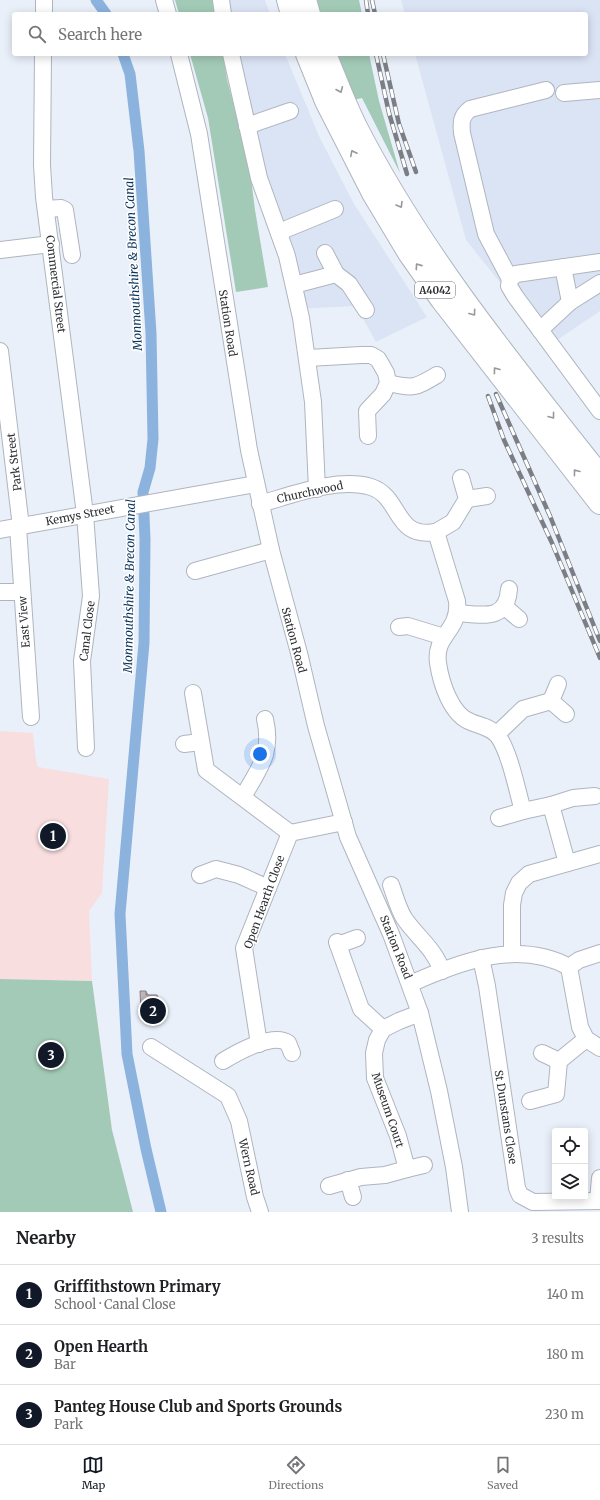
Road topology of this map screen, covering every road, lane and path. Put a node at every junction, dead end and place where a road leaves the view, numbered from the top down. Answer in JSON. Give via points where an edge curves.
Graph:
{"nodes":[{"id":1,"x":44,"y":0,"type":"edge"},
{"id":2,"x":164,"y":0,"type":"edge"},
{"id":3,"x":221,"y":0,"type":"edge"},
{"id":4,"x":288,"y":0,"type":"edge"},
{"id":5,"x":305,"y":0,"type":"edge"},
{"id":6,"x":44,"y":12,"type":"edge"},
{"id":7,"x":167,"y":12,"type":"edge"},
{"id":8,"x":223,"y":12,"type":"edge"},
{"id":9,"x":291,"y":12,"type":"edge"},
{"id":10,"x":308,"y":12,"type":"edge"},
{"id":11,"x":43,"y":56,"type":"edge"},
{"id":12,"x":180,"y":56,"type":"edge"},
{"id":13,"x":231,"y":56,"type":"edge"},
{"id":14,"x":308,"y":56,"type":"edge"},
{"id":15,"x":326,"y":56,"type":"edge"},
{"id":16,"x":546,"y":90,"type":"dead end"},
{"id":17,"x":600,"y":90,"type":"edge"},
{"id":18,"x":564,"y":93,"type":"dead end"},
{"id":19,"x":290,"y":111,"type":"dead end"},
{"id":20,"x":248,"y":126,"type":"junction"},
{"id":21,"x":46,"y":209,"type":"junction"},
{"id":22,"x":335,"y":209,"type":"dead end"},
{"id":23,"x":279,"y":232,"type":"junction"},
{"id":24,"x":51,"y":244,"type":"junction"},
{"id":25,"x":0,"y":250,"type":"edge"},
{"id":26,"x":325,"y":253,"type":"dead end"},
{"id":27,"x":72,"y":255,"type":"dead end"},
{"id":28,"x":600,"y":262,"type":"edge"},
{"id":29,"x":563,"y":267,"type":"junction"},
{"id":30,"x":336,"y":274,"type":"junction"},
{"id":31,"x":510,"y":279,"type":"junction"},
{"id":32,"x":600,"y":283,"type":"edge"},
{"id":33,"x":294,"y":285,"type":"junction"},
{"id":34,"x":570,"y":302,"type":"junction"},
{"id":35,"x":366,"y":310,"type":"dead end"},
{"id":36,"x":540,"y":330,"type":"junction"},
{"id":37,"x":0,"y":351,"type":"edge"},
{"id":38,"x":308,"y":358,"type":"junction"},
{"id":39,"x":437,"y":375,"type":"dead end"},
{"id":40,"x":388,"y":383,"type":"junction"},
{"id":41,"x":600,"y":411,"type":"edge"},
{"id":42,"x":368,"y":436,"type":"dead end"},
{"id":43,"x":600,"y":476,"type":"edge"},
{"id":44,"x":461,"y":478,"type":"dead end"},
{"id":45,"x":255,"y":484,"type":"junction"},
{"id":46,"x":317,"y":489,"type":"junction"},
{"id":47,"x":487,"y":496,"type":"dead end"},
{"id":48,"x":467,"y":499,"type":"junction"},
{"id":49,"x":600,"y":503,"type":"edge"},
{"id":50,"x":260,"y":504,"type":"junction"},
{"id":51,"x":85,"y":514,"type":"junction"},
{"id":52,"x":19,"y":527,"type":"junction"},
{"id":53,"x":0,"y":530,"type":"edge"},
{"id":54,"x":436,"y":532,"type":"junction"},
{"id":55,"x":271,"y":550,"type":"junction"},
{"id":56,"x":195,"y":571,"type":"dead end"},
{"id":57,"x":509,"y":589,"type":"dead end"},
{"id":58,"x":0,"y":592,"type":"edge"},
{"id":59,"x":22,"y":592,"type":"junction"},
{"id":60,"x":505,"y":607,"type":"junction"},
{"id":61,"x":458,"y":613,"type":"junction"},
{"id":62,"x":519,"y":619,"type":"dead end"},
{"id":63,"x":399,"y":627,"type":"dead end"},
{"id":64,"x":444,"y":637,"type":"junction"},
{"id":65,"x":558,"y":684,"type":"dead end"},
{"id":66,"x":193,"y":693,"type":"dead end"},
{"id":67,"x":550,"y":701,"type":"junction"},
{"id":68,"x":566,"y":714,"type":"dead end"},
{"id":69,"x":31,"y":717,"type":"dead end"},
{"id":70,"x":271,"y":728,"type":"dead end"},
{"id":71,"x":497,"y":734,"type":"junction"},
{"id":72,"x":201,"y":742,"type":"junction"},
{"id":73,"x":184,"y":744,"type":"dead end"},
{"id":74,"x":86,"y":748,"type":"dead end"},
{"id":75,"x":591,"y":791,"type":"dead end"},
{"id":76,"x":243,"y":797,"type":"junction"},
{"id":77,"x":551,"y":805,"type":"junction"},
{"id":78,"x":523,"y":811,"type":"junction"},
{"id":79,"x":499,"y":818,"type":"dead end"},
{"id":80,"x":344,"y":822,"type":"junction"},
{"id":81,"x":290,"y":833,"type":"junction"},
{"id":82,"x":595,"y":856,"type":"edge"},
{"id":83,"x":566,"y":863,"type":"junction"},
{"id":84,"x":200,"y":875,"type":"dead end"},
{"id":85,"x":391,"y":886,"type":"dead end"},
{"id":86,"x":268,"y":888,"type":"junction"},
{"id":87,"x":357,"y":938,"type":"dead end"},
{"id":88,"x":600,"y":953,"type":"edge"},
{"id":89,"x":512,"y":954,"type":"junction"},
{"id":90,"x":481,"y":958,"type":"junction"},
{"id":91,"x":569,"y":967,"type":"junction"},
{"id":92,"x":442,"y":971,"type":"junction"},
{"id":93,"x":410,"y":984,"type":"junction"},
{"id":94,"x":420,"y":1013,"type":"junction"},
{"id":95,"x":383,"y":1029,"type":"junction"},
{"id":96,"x":586,"y":1039,"type":"junction"},
{"id":97,"x":259,"y":1044,"type":"junction"},
{"id":98,"x":151,"y":1047,"type":"dead end"},
{"id":99,"x":600,"y":1048,"type":"edge"},
{"id":100,"x":292,"y":1053,"type":"dead end"},
{"id":101,"x":542,"y":1053,"type":"dead end"},
{"id":102,"x":223,"y":1061,"type":"dead end"},
{"id":103,"x":559,"y":1061,"type":"junction"},
{"id":104,"x":530,"y":1101,"type":"dead end"},
{"id":105,"x":424,"y":1165,"type":"dead end"},
{"id":106,"x":407,"y":1169,"type":"junction"},
{"id":107,"x":599,"y":1178,"type":"edge"},
{"id":108,"x":348,"y":1180,"type":"junction"},
{"id":109,"x":329,"y":1186,"type":"dead end"},
{"id":110,"x":353,"y":1197,"type":"dead end"},
{"id":111,"x":599,"y":1201,"type":"edge"},
{"id":112,"x":260,"y":1212,"type":"edge"},
{"id":113,"x":460,"y":1212,"type":"edge"}],
"edges":[{"from":1,"to":6,"type":"street"},
{"from":2,"to":7,"type":"street"},
{"from":3,"to":8,"type":"street"},
{"from":4,"to":9,"type":"highway"},
{"from":5,"to":10,"type":"highway"},
{"from":11,"to":21,"type":"street","name":"Commercial Street","via":[[42,165]]},
{"from":12,"to":45,"type":"street","name":"Station Road","via":[[199,134]]},
{"from":13,"to":20,"type":"street"},
{"from":49,"to":14,"type":"highway","number":"A4042","one_way":true,"via":[[409,253],[373,193],[326,101]]},
{"from":15,"to":43,"type":"highway","number":"A4042","one_way":true,"via":[[355,126],[428,250],[477,319]]},
{"from":16,"to":31,"type":"street","via":[[470,108],[464,113],[461,121],[481,218],[486,234]]},
{"from":17,"to":18,"type":"street"},
{"from":19,"to":20,"type":"street"},
{"from":20,"to":23,"type":"street","via":[[259,178]]},
{"from":21,"to":24,"type":"street","name":"Commercial Street"},
{"from":21,"to":27,"type":"street","via":[[65,210]]},
{"from":22,"to":23,"type":"street"},
{"from":23,"to":33,"type":"street"},
{"from":24,"to":25,"type":"street"},
{"from":24,"to":51,"type":"street","name":"Commercial Street"},
{"from":26,"to":30,"type":"street"},
{"from":28,"to":29,"type":"street"},
{"from":29,"to":31,"type":"street","via":[[516,274]]},
{"from":29,"to":34,"type":"street"},
{"from":30,"to":33,"type":"street"},
{"from":30,"to":35,"type":"street","via":[[350,284]]},
{"from":31,"to":36,"type":"street","via":[[509,286]]},
{"from":32,"to":34,"type":"street"},
{"from":33,"to":38,"type":"street"},
{"from":34,"to":36,"type":"street"},
{"from":36,"to":41,"type":"street"},
{"from":37,"to":52,"type":"street","name":"Park Street"},
{"from":38,"to":40,"type":"street","via":[[371,355],[382,365]]},
{"from":38,"to":46,"type":"street"},
{"from":39,"to":40,"type":"street","via":[[414,387]]},
{"from":40,"to":42,"type":"street","via":[[383,394],[367,411]]},
{"from":44,"to":48,"type":"street"},
{"from":45,"to":50,"type":"street","name":"Station Road"},
{"from":45,"to":51,"type":"street","name":"Kemys Street"},
{"from":46,"to":50,"type":"street","name":"Churchwood"},
{"from":46,"to":54,"type":"street","name":"Churchwood","via":[[341,484],[372,488],[391,502],[399,518],[409,528],[426,534]]},
{"from":47,"to":48,"type":"street"},
{"from":48,"to":54,"type":"street","via":[[453,522]]},
{"from":50,"to":55,"type":"street","name":"Station Road"},
{"from":51,"to":52,"type":"street","name":"Kemys Street"},
{"from":51,"to":74,"type":"street","name":"Canal Close","via":[[91,596],[82,661]]},
{"from":52,"to":53,"type":"street","name":"Kemys Street"},
{"from":52,"to":59,"type":"street","name":"East View"},
{"from":54,"to":61,"type":"street","via":[[457,601]]},
{"from":55,"to":56,"type":"street"},
{"from":55,"to":80,"type":"street","name":"Station Road","via":[[316,726]]},
{"from":57,"to":60,"type":"street"},
{"from":58,"to":59,"type":"street"},
{"from":59,"to":69,"type":"street","name":"East View"},
{"from":60,"to":61,"type":"street","via":[[494,614]]},
{"from":60,"to":62,"type":"street"},
{"from":61,"to":64,"type":"street","via":[[455,623]]},
{"from":63,"to":64,"type":"street","via":[[408,626]]},
{"from":64,"to":71,"type":"street","via":[[438,652],[438,664],[449,700],[464,719],[487,727]]},
{"from":65,"to":67,"type":"street"},
{"from":66,"to":72,"type":"street"},
{"from":67,"to":68,"type":"street"},
{"from":67,"to":71,"type":"street","via":[[523,709]]},
{"from":70,"to":76,"type":"street","via":[[267,755]]},
{"from":71,"to":78,"type":"street","via":[[503,745]]},
{"from":72,"to":73,"type":"street"},
{"from":72,"to":76,"type":"street","via":[[206,770]]},
{"from":75,"to":77,"type":"street"},
{"from":76,"to":81,"type":"street"},
{"from":77,"to":78,"type":"street"},
{"from":77,"to":83,"type":"street"},
{"from":78,"to":79,"type":"street"},
{"from":80,"to":81,"type":"street"},
{"from":80,"to":93,"type":"street","name":"Station Road"},
{"from":81,"to":86,"type":"street","name":"Open Hearth Close"},
{"from":82,"to":83,"type":"street"},
{"from":83,"to":89,"type":"street","via":[[529,874],[519,883],[512,905]]},
{"from":84,"to":86,"type":"street","via":[[215,864]]},
{"from":85,"to":92,"type":"street","via":[[402,916],[437,958]]},
{"from":86,"to":97,"type":"street","name":"Open Hearth Close","via":[[244,948]]},
{"from":87,"to":95,"type":"street","via":[[338,943],[361,1009]]},
{"from":88,"to":91,"type":"street","via":[[579,960]]},
{"from":89,"to":90,"type":"street"},
{"from":89,"to":91,"type":"street","via":[[542,956]]},
{"from":90,"to":92,"type":"street"},
{"from":90,"to":111,"type":"street","name":"St Dunstans Close","via":[[520,1195],[533,1202]]},
{"from":91,"to":96,"type":"street","via":[[576,1011]]},
{"from":92,"to":93,"type":"street"},
{"from":93,"to":94,"type":"street","name":"Station Road"},
{"from":94,"to":95,"type":"street"},
{"from":94,"to":113,"type":"street","name":"Station Road","via":[[442,1106]]},
{"from":95,"to":106,"type":"street","name":"Museum Court","via":[[374,1053],[374,1078],[398,1136]]},
{"from":96,"to":99,"type":"street"},
{"from":96,"to":103,"type":"street"},
{"from":97,"to":100,"type":"street","via":[[286,1041]]},
{"from":97,"to":102,"type":"street"},
{"from":98,"to":112,"type":"street","name":"Wern Road","via":[[228,1096],[239,1121]]},
{"from":101,"to":103,"type":"street"},
{"from":103,"to":104,"type":"street","via":[[556,1094]]},
{"from":105,"to":106,"type":"street"},
{"from":106,"to":108,"type":"street"},
{"from":107,"to":111,"type":"street"},
{"from":108,"to":109,"type":"street"},
{"from":108,"to":110,"type":"street"}]}
